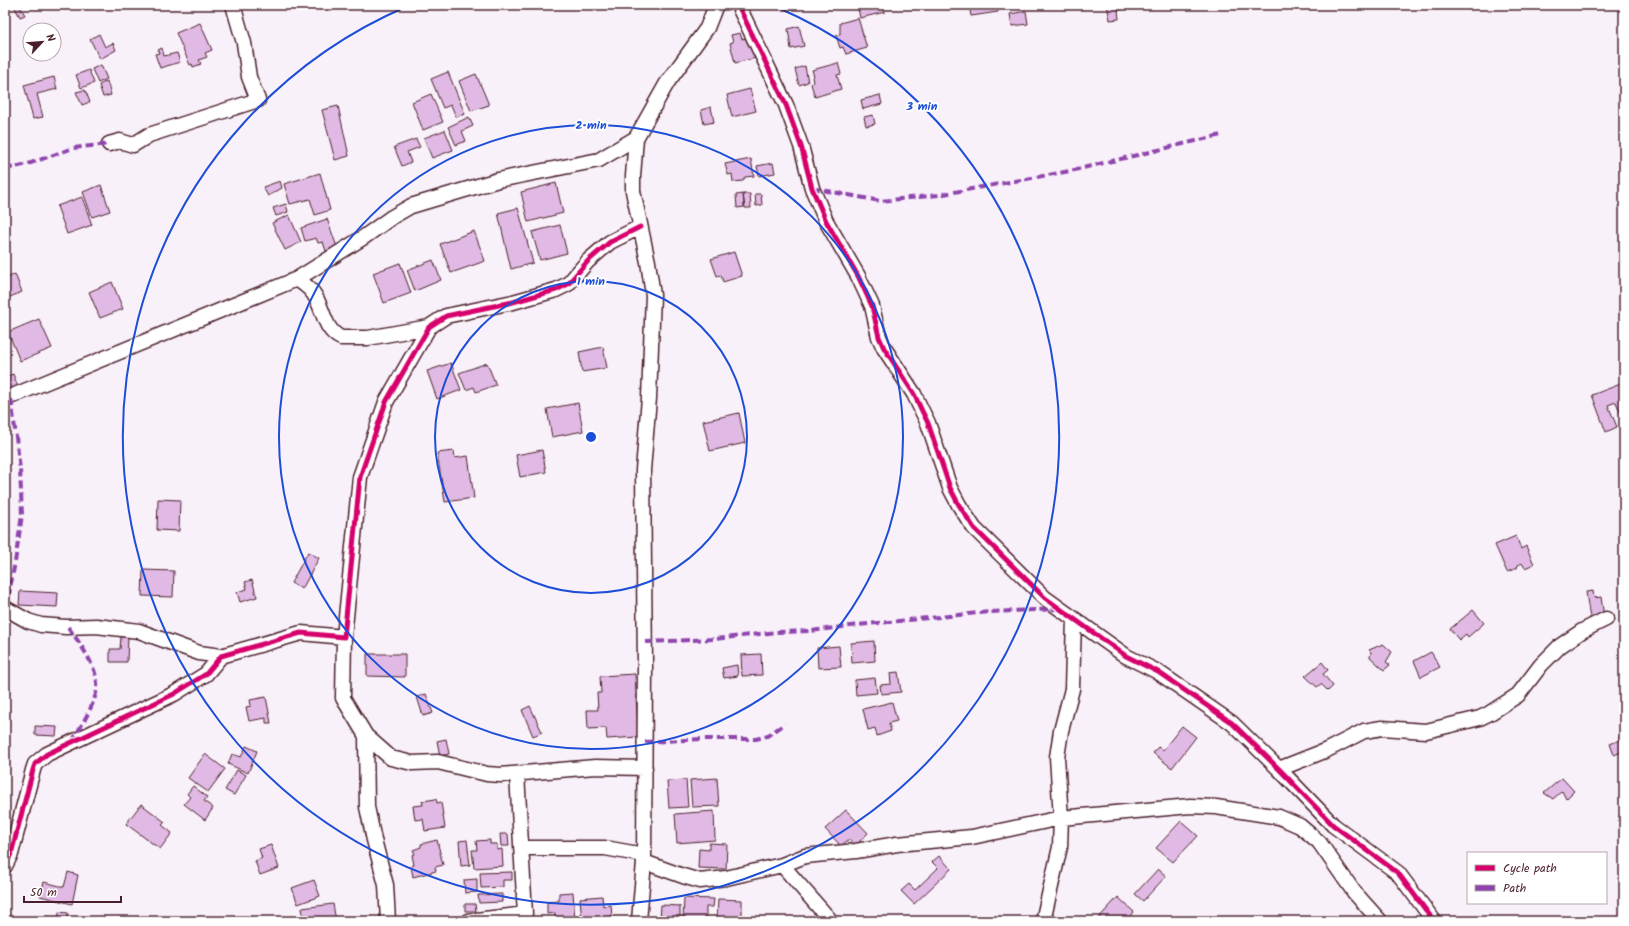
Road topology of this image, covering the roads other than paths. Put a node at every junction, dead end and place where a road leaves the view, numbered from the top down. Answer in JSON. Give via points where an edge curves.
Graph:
{"nodes":[{"id":1,"x":233,"y":5,"type":"edge"},
{"id":2,"x":716,"y":5,"type":"edge"},
{"id":3,"x":738,"y":5,"type":"edge"},
{"id":4,"x":636,"y":138,"type":"junction"},
{"id":5,"x":109,"y":144,"type":"dead end"},
{"id":6,"x":640,"y":227,"type":"junction"},
{"id":7,"x":297,"y":279,"type":"junction"},
{"id":8,"x":429,"y":327,"type":"junction"},
{"id":9,"x":5,"y":399,"type":"edge"},
{"id":10,"x":5,"y":608,"type":"edge"},
{"id":11,"x":1074,"y":619,"type":"junction"},
{"id":12,"x":1606,"y":620,"type":"dead end"},
{"id":13,"x":344,"y":637,"type":"junction"},
{"id":14,"x":221,"y":656,"type":"junction"},
{"id":15,"x":366,"y":736,"type":"junction"},
{"id":16,"x":645,"y":768,"type":"junction"},
{"id":17,"x":1279,"y":769,"type":"junction"},
{"id":18,"x":517,"y":774,"type":"junction"},
{"id":19,"x":1061,"y":818,"type":"junction"},
{"id":20,"x":522,"y":848,"type":"junction"},
{"id":21,"x":644,"y":859,"type":"junction"},
{"id":22,"x":782,"y":865,"type":"junction"},
{"id":23,"x":5,"y":866,"type":"edge"},
{"id":24,"x":388,"y":921,"type":"edge"},
{"id":25,"x":468,"y":921,"type":"edge"},
{"id":26,"x":639,"y":921,"type":"edge"},
{"id":27,"x":831,"y":921,"type":"edge"},
{"id":28,"x":1043,"y":921,"type":"edge"},
{"id":29,"x":1380,"y":921,"type":"edge"},
{"id":30,"x":1434,"y":921,"type":"edge"}],
"edges":[{"from":1,"to":5,"type":"street","via":[[244,43],[249,77],[258,100],[149,135],[133,145],[120,141]]},
{"from":2,"to":4,"type":"street","via":[[706,28],[667,83]]},
{"from":3,"to":11,"type":"street","via":[[786,105],[801,146],[812,188],[826,221],[872,306],[884,348],[914,394],[928,423],[950,488],[959,505],[974,528],[1014,569],[1045,598]]},
{"from":4,"to":6,"type":"street","via":[[633,191]]},
{"from":4,"to":7,"type":"street","via":[[599,160],[498,180],[411,206]]},
{"from":6,"to":8,"type":"street","via":[[610,242],[588,261],[568,284],[556,290],[446,316]]},
{"from":6,"to":16,"type":"street","via":[[653,295],[643,470]]},
{"from":7,"to":8,"type":"street","via":[[314,294],[330,329],[341,338],[368,338]]},
{"from":7,"to":9,"type":"street"},
{"from":8,"to":13,"type":"street","via":[[386,402],[360,477]]},
{"from":10,"to":14,"type":"street","via":[[41,625],[96,626],[139,631],[199,653]]},
{"from":11,"to":17,"type":"street","via":[[1126,656],[1158,672],[1232,723]]},
{"from":11,"to":19,"type":"street","via":[[1072,689],[1057,757]]},
{"from":12,"to":17,"type":"street","via":[[1582,631],[1560,646],[1541,665],[1518,695],[1480,718],[1426,731],[1382,728],[1364,731],[1328,750]]},
{"from":13,"to":14,"type":"street","via":[[301,633]]},
{"from":13,"to":15,"type":"street","via":[[343,698]]},
{"from":14,"to":23,"type":"street","via":[[206,674],[174,694],[40,760],[32,770],[11,854]]},
{"from":15,"to":18,"type":"street","via":[[391,758],[412,763],[438,762],[487,774]]},
{"from":15,"to":24,"type":"street","via":[[366,807],[386,885]]},
{"from":16,"to":18,"type":"street","via":[[595,767]]},
{"from":16,"to":21,"type":"street"},
{"from":17,"to":30,"type":"street","via":[[1333,824],[1398,873]]},
{"from":18,"to":20,"type":"street"},
{"from":19,"to":22,"type":"street","via":[[972,837],[805,856]]},
{"from":19,"to":28,"type":"street","via":[[1060,847]]},
{"from":19,"to":29,"type":"street","via":[[1190,806],[1279,816],[1300,826],[1319,842],[1354,892]]},
{"from":20,"to":21,"type":"street","via":[[605,848]]},
{"from":20,"to":25,"type":"street","via":[[525,914]]},
{"from":21,"to":22,"type":"street","via":[[700,881],[726,878]]},
{"from":21,"to":26,"type":"street"},
{"from":22,"to":27,"type":"street"}]}
